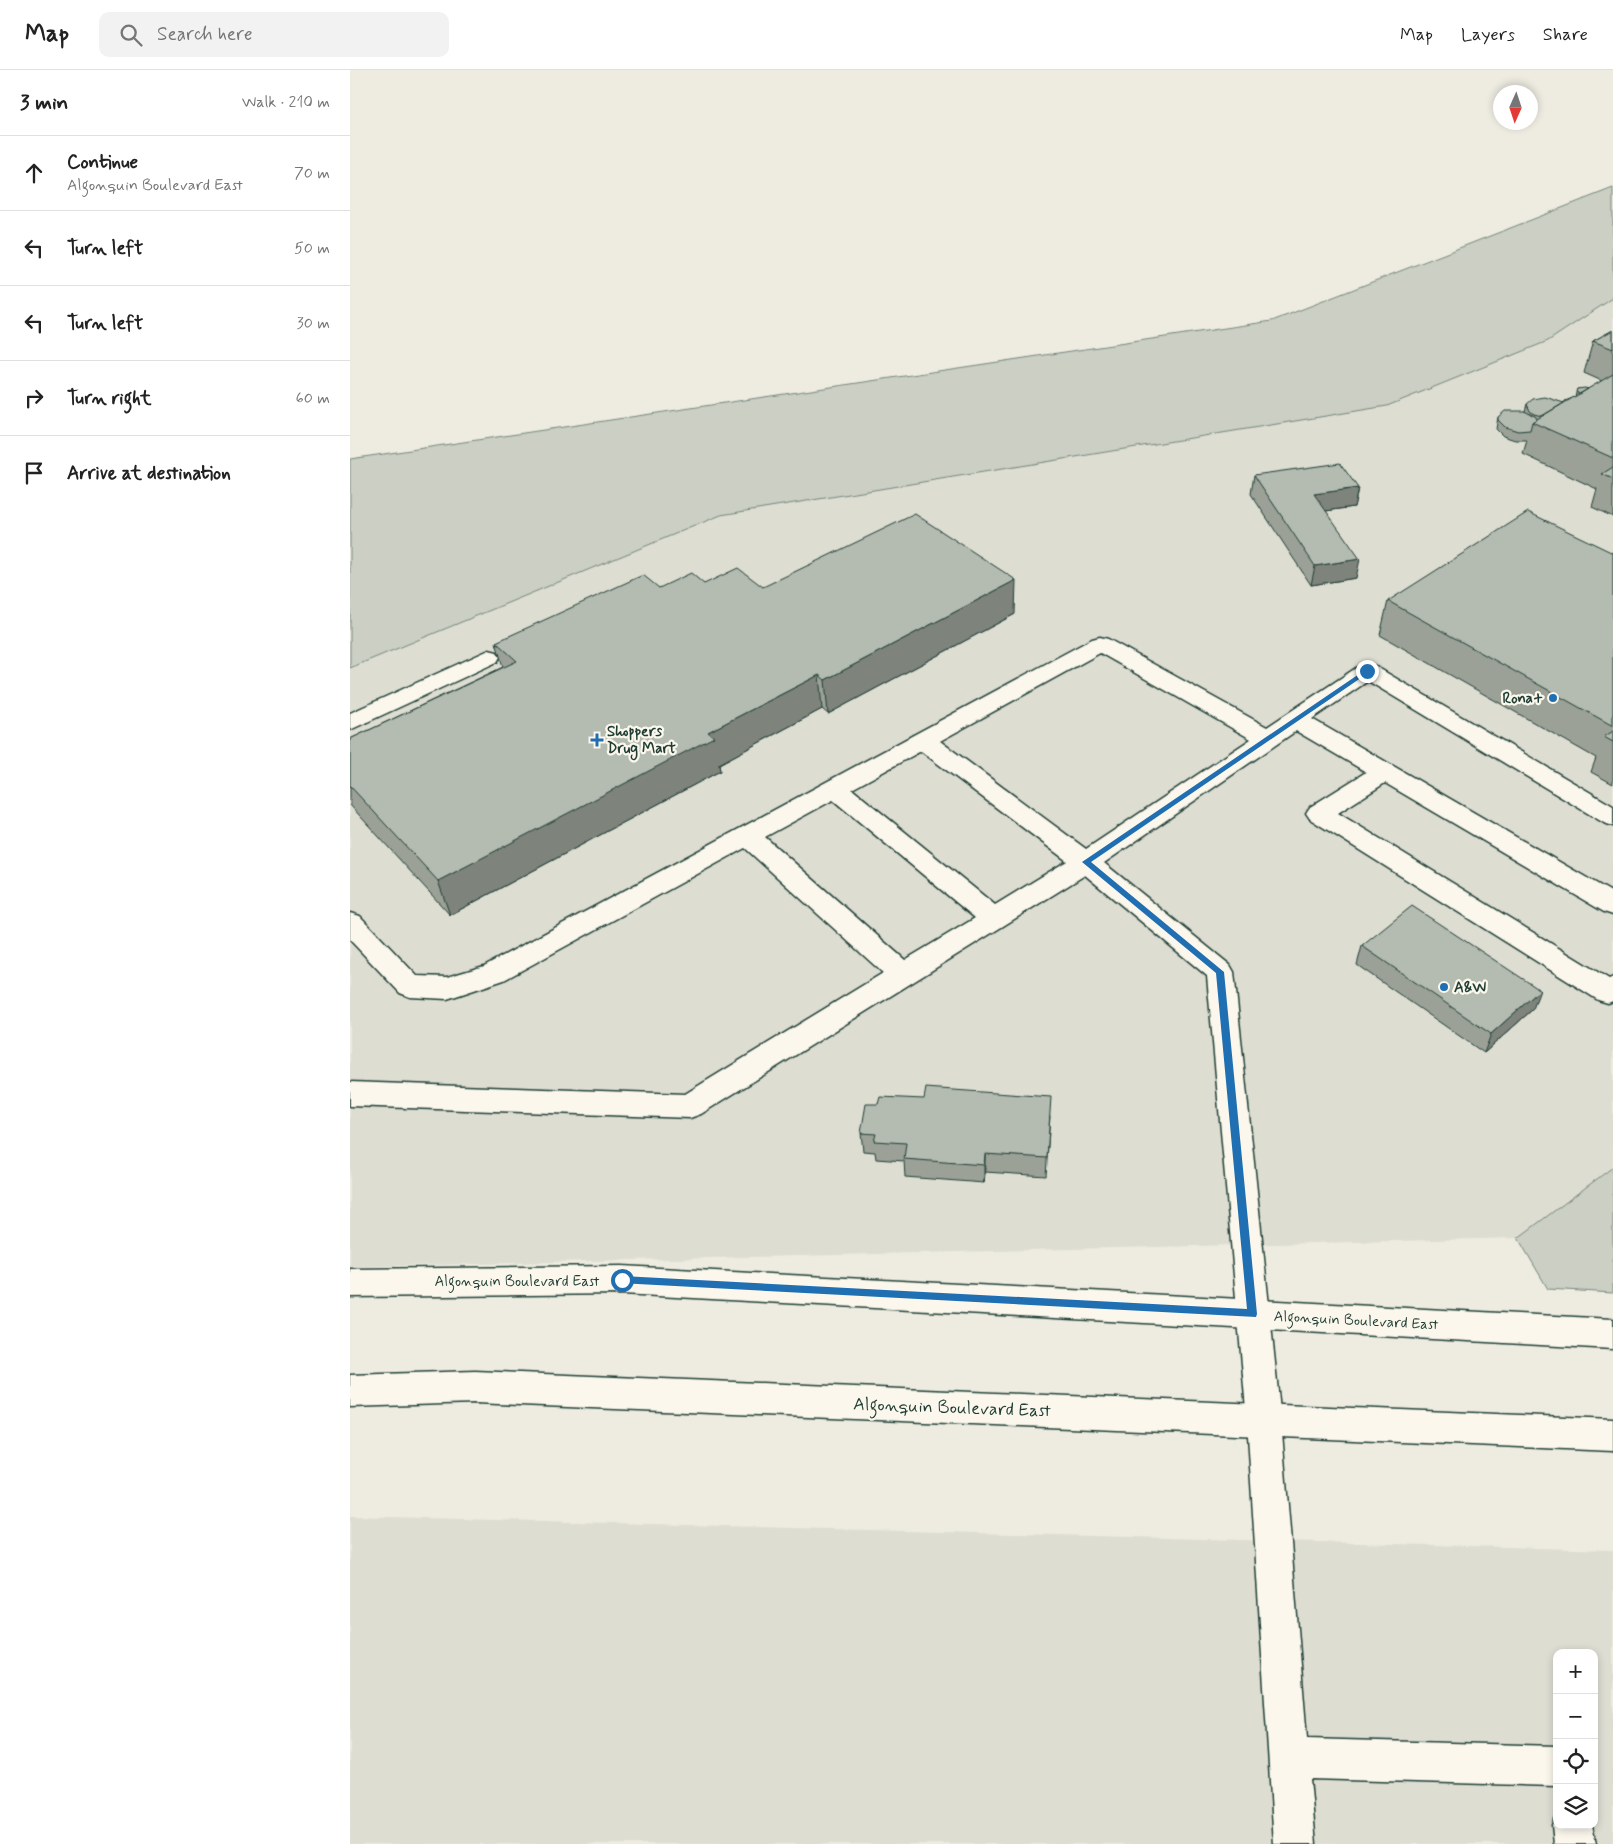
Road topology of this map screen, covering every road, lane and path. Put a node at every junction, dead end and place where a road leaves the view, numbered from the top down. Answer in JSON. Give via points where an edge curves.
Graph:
{"nodes":[{"id":1,"x":488,"y":657,"type":"dead end"},
{"id":2,"x":1295,"y":720,"type":"junction"},
{"id":3,"x":350,"y":722,"type":"edge"},
{"id":4,"x":1268,"y":738,"type":"junction"},
{"id":5,"x":922,"y":740,"type":"junction"},
{"id":6,"x":1384,"y":772,"type":"junction"},
{"id":7,"x":834,"y":788,"type":"junction"},
{"id":8,"x":1613,"y":817,"type":"edge"},
{"id":9,"x":748,"y":835,"type":"junction"},
{"id":10,"x":1086,"y":862,"type":"junction"},
{"id":11,"x":1613,"y":905,"type":"edge"},
{"id":12,"x":993,"y":918,"type":"junction"},
{"id":13,"x":350,"y":923,"type":"edge"},
{"id":14,"x":902,"y":975,"type":"junction"},
{"id":15,"x":1613,"y":988,"type":"edge"},
{"id":16,"x":350,"y":1094,"type":"edge"},
{"id":17,"x":350,"y":1283,"type":"edge"},
{"id":18,"x":1252,"y":1314,"type":"junction"},
{"id":19,"x":1613,"y":1334,"type":"edge"},
{"id":20,"x":350,"y":1391,"type":"edge"},
{"id":21,"x":1264,"y":1420,"type":"junction"},
{"id":22,"x":1613,"y":1434,"type":"edge"},
{"id":23,"x":1288,"y":1758,"type":"junction"},
{"id":24,"x":1553,"y":1766,"type":"edge"},
{"id":25,"x":1573,"y":1829,"type":"edge"},
{"id":26,"x":1295,"y":1844,"type":"edge"},
{"id":27,"x":1575,"y":1844,"type":"edge"}],
"edges":[{"from":1,"to":3,"type":"main road"},
{"from":2,"to":4,"type":"main road"},
{"from":2,"to":6,"type":"main road"},
{"from":2,"to":8,"type":"main road","via":[[1367,671]]},
{"from":4,"to":5,"type":"main road","via":[[1100,644]]},
{"from":4,"to":10,"type":"main road"},
{"from":5,"to":7,"type":"main road"},
{"from":5,"to":10,"type":"main road"},
{"from":6,"to":11,"type":"main road"},
{"from":6,"to":15,"type":"main road","via":[[1319,813],[1608,992]]},
{"from":7,"to":9,"type":"main road"},
{"from":7,"to":12,"type":"main road"},
{"from":9,"to":13,"type":"main road","via":[[494,973],[447,988],[410,986]]},
{"from":9,"to":14,"type":"main road"},
{"from":10,"to":12,"type":"main road"},
{"from":10,"to":18,"type":"main road","via":[[1220,972]]},
{"from":12,"to":14,"type":"main road"},
{"from":14,"to":16,"type":"main road","via":[[690,1106]]},
{"from":17,"to":18,"type":"main road","name":"Algonquin Boulevard East","via":[[622,1280]]},
{"from":18,"to":19,"type":"main road","name":"Algonquin Boulevard East"},
{"from":18,"to":21,"type":"main road"},
{"from":20,"to":21,"type":"main road","name":"Algonquin Boulevard East","via":[[475,1387]]},
{"from":21,"to":22,"type":"main road","name":"Algonquin Boulevard East"},
{"from":21,"to":23,"type":"main road"},
{"from":23,"to":24,"type":"main road"},
{"from":23,"to":26,"type":"main road"},
{"from":25,"to":27,"type":"main road"}]}
